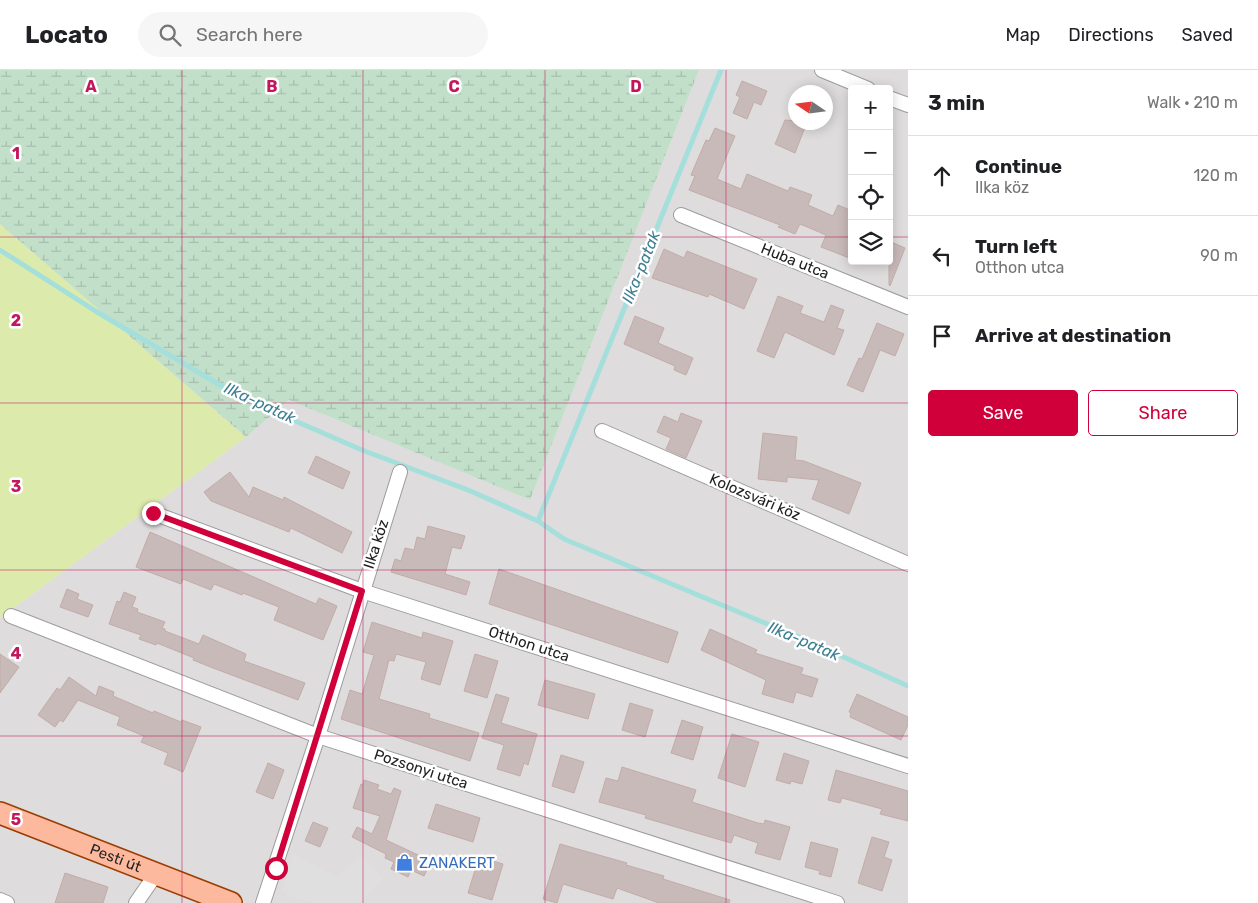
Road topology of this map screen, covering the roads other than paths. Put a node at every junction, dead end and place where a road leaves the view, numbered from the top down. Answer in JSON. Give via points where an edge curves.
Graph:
{"nodes":[{"id":1,"x":822,"y":70,"type":"edge"},
{"id":2,"x":858,"y":85,"type":"edge"},
{"id":3,"x":893,"y":99,"type":"edge"},
{"id":4,"x":908,"y":105,"type":"edge"},
{"id":5,"x":681,"y":215,"type":"dead end"},
{"id":6,"x":908,"y":307,"type":"edge"},
{"id":7,"x":602,"y":431,"type":"dead end"},
{"id":8,"x":400,"y":472,"type":"dead end"},
{"id":9,"x":153,"y":513,"type":"dead end"},
{"id":10,"x":908,"y":564,"type":"edge"},
{"id":11,"x":362,"y":591,"type":"junction"},
{"id":12,"x":11,"y":616,"type":"dead end"},
{"id":13,"x":318,"y":736,"type":"junction"},
{"id":14,"x":908,"y":766,"type":"edge"},
{"id":15,"x":0,"y":812,"type":"edge"},
{"id":16,"x":156,"y":874,"type":"junction"},
{"id":17,"x":0,"y":900,"type":"edge"},
{"id":18,"x":7,"y":903,"type":"edge"},
{"id":19,"x":136,"y":903,"type":"edge"},
{"id":20,"x":231,"y":903,"type":"edge"},
{"id":21,"x":264,"y":903,"type":"edge"},
{"id":22,"x":837,"y":903,"type":"edge"}],
"edges":[{"from":1,"to":2,"type":"street"},
{"from":3,"to":4,"type":"street"},
{"from":5,"to":6,"type":"street","name":"Huba utca"},
{"from":7,"to":10,"type":"street","name":"Kolozsvári köz"},
{"from":8,"to":11,"type":"street","name":"Ilka köz"},
{"from":9,"to":11,"type":"street","name":"Otthon utca"},
{"from":11,"to":13,"type":"street","name":"Ilka köz"},
{"from":11,"to":14,"type":"street","name":"Otthon utca"},
{"from":12,"to":13,"type":"street","name":"Pozsonyi utca"},
{"from":13,"to":21,"type":"street","name":"Ilka köz"},
{"from":13,"to":22,"type":"street","name":"Pozsonyi utca"},
{"from":15,"to":16,"type":"main road","name":"Pesti út"},
{"from":16,"to":19,"type":"street"},
{"from":16,"to":20,"type":"main road","name":"Pesti út"},
{"from":17,"to":18,"type":"street"}]}
